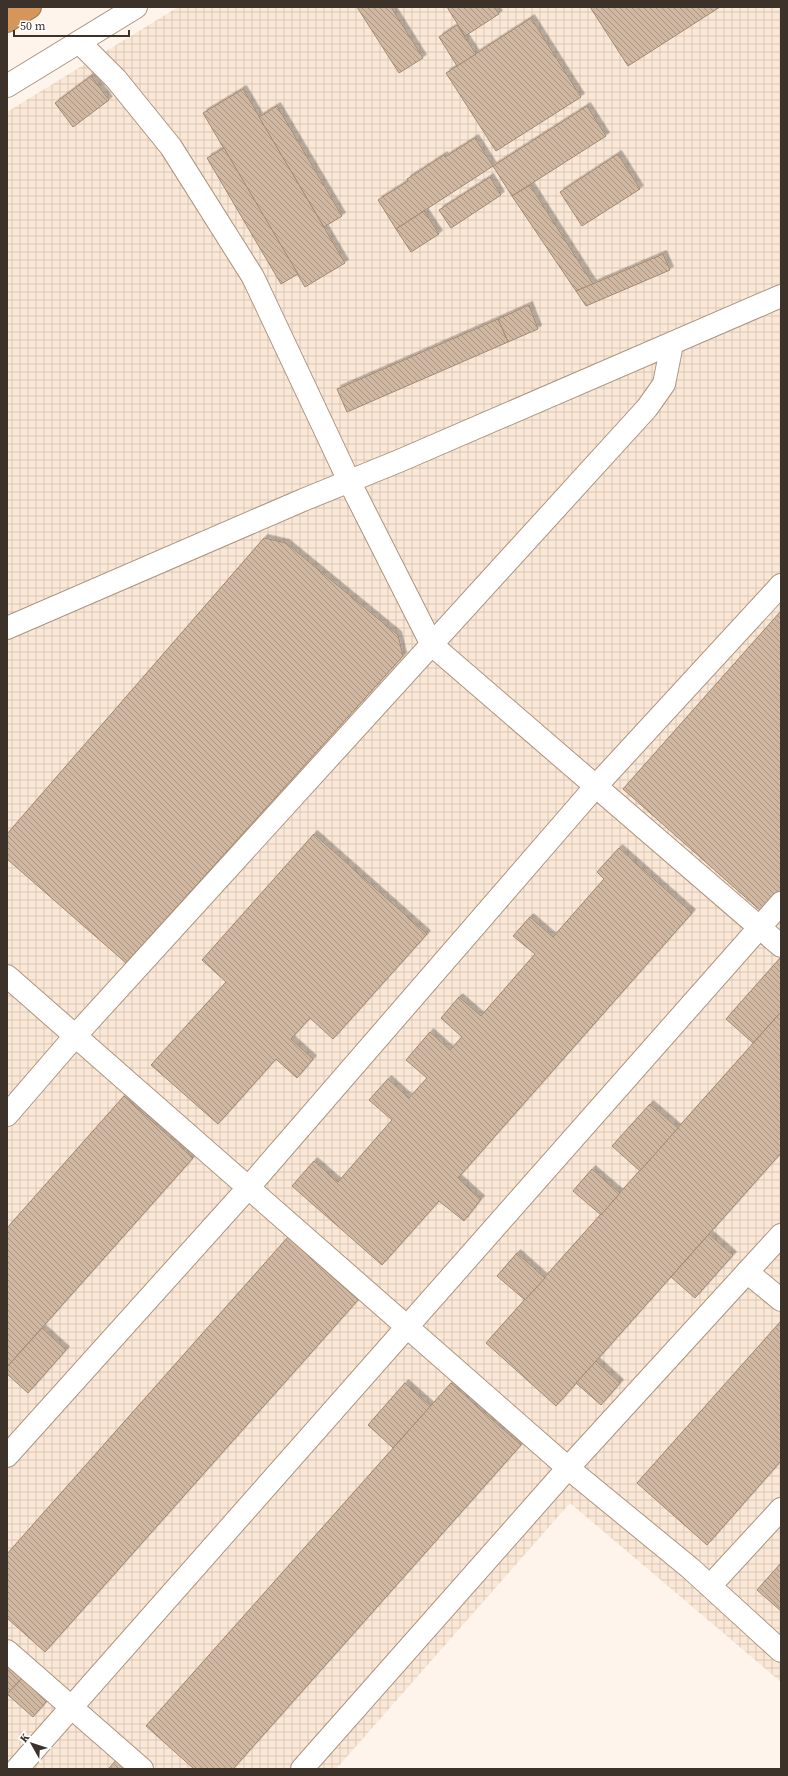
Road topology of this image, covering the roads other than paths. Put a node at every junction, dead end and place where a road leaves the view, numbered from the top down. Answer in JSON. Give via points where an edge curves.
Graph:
{"nodes":[{"id":1,"x":30,"y":7,"type":"edge"},
{"id":2,"x":136,"y":7,"type":"edge"},
{"id":3,"x":7,"y":21,"type":"edge"},
{"id":4,"x":79,"y":42,"type":"junction"},
{"id":5,"x":7,"y":86,"type":"edge"},
{"id":6,"x":781,"y":296,"type":"edge"},
{"id":7,"x":672,"y":344,"type":"junction"},
{"id":8,"x":349,"y":481,"type":"junction"},
{"id":9,"x":781,"y":585,"type":"edge"},
{"id":10,"x":7,"y":628,"type":"edge"},
{"id":11,"x":432,"y":645,"type":"junction"},
{"id":12,"x":596,"y":786,"type":"junction"},
{"id":13,"x":781,"y":903,"type":"edge"},
{"id":14,"x":759,"y":927,"type":"junction"},
{"id":15,"x":781,"y":946,"type":"edge"},
{"id":16,"x":7,"y":976,"type":"edge"},
{"id":17,"x":76,"y":1035,"type":"junction"},
{"id":18,"x":7,"y":1115,"type":"edge"},
{"id":19,"x":248,"y":1188,"type":"junction"},
{"id":20,"x":781,"y":1235,"type":"edge"},
{"id":21,"x":747,"y":1272,"type":"junction"},
{"id":22,"x":781,"y":1300,"type":"edge"},
{"id":23,"x":407,"y":1327,"type":"junction"},
{"id":24,"x":7,"y":1456,"type":"edge"},
{"id":25,"x":568,"y":1468,"type":"junction"},
{"id":26,"x":781,"y":1509,"type":"edge"},
{"id":27,"x":710,"y":1586,"type":"junction"},
{"id":28,"x":7,"y":1651,"type":"edge"},
{"id":29,"x":781,"y":1651,"type":"edge"},
{"id":30,"x":71,"y":1707,"type":"junction"},
{"id":31,"x":17,"y":1769,"type":"edge"},
{"id":32,"x":142,"y":1769,"type":"edge"},
{"id":33,"x":302,"y":1769,"type":"edge"}],
"edges":[{"from":1,"to":3,"type":"highway"},
{"from":2,"to":4,"type":"street"},
{"from":4,"to":5,"type":"street"},
{"from":4,"to":8,"type":"street","via":[[116,79],[171,148],[253,277]]},
{"from":6,"to":7,"type":"street"},
{"from":7,"to":8,"type":"street"},
{"from":7,"to":11,"type":"street","via":[[664,384],[647,408]]},
{"from":8,"to":10,"type":"street"},
{"from":8,"to":11,"type":"street"},
{"from":9,"to":12,"type":"street"},
{"from":11,"to":12,"type":"street"},
{"from":11,"to":17,"type":"street"},
{"from":12,"to":14,"type":"street"},
{"from":12,"to":19,"type":"street"},
{"from":13,"to":14,"type":"street"},
{"from":14,"to":15,"type":"street"},
{"from":14,"to":23,"type":"street"},
{"from":16,"to":17,"type":"street"},
{"from":17,"to":18,"type":"street"},
{"from":17,"to":19,"type":"street"},
{"from":19,"to":23,"type":"street"},
{"from":19,"to":24,"type":"street"},
{"from":20,"to":21,"type":"street"},
{"from":21,"to":22,"type":"street"},
{"from":21,"to":25,"type":"street"},
{"from":23,"to":25,"type":"street"},
{"from":23,"to":30,"type":"street"},
{"from":25,"to":27,"type":"street"},
{"from":25,"to":33,"type":"street"},
{"from":26,"to":27,"type":"street"},
{"from":27,"to":29,"type":"street"},
{"from":28,"to":30,"type":"street"},
{"from":30,"to":31,"type":"street"},
{"from":30,"to":32,"type":"street"}]}
